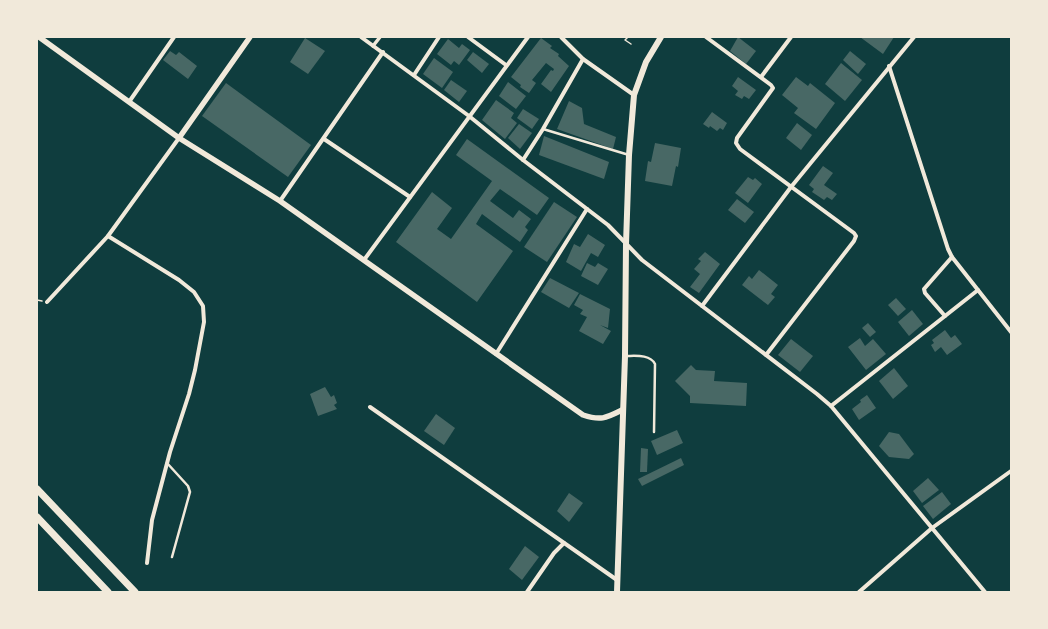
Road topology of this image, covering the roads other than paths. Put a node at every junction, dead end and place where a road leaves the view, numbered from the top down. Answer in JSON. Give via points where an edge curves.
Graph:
{"nodes":[{"id":1,"x":39,"y":37,"type":"edge"},
{"id":2,"x":167,"y":37,"type":"edge"},
{"id":3,"x":250,"y":37,"type":"edge"},
{"id":4,"x":360,"y":37,"type":"edge"},
{"id":5,"x":380,"y":37,"type":"edge"},
{"id":6,"x":439,"y":37,"type":"edge"},
{"id":7,"x":468,"y":37,"type":"edge"},
{"id":8,"x":528,"y":37,"type":"edge"},
{"id":9,"x":561,"y":37,"type":"edge"},
{"id":10,"x":661,"y":37,"type":"edge"},
{"id":11,"x":706,"y":37,"type":"edge"},
{"id":12,"x":791,"y":37,"type":"edge"},
{"id":13,"x":914,"y":37,"type":"edge"},
{"id":14,"x":172,"y":39,"type":"edge"},
{"id":15,"x":373,"y":46,"type":"junction"},
{"id":16,"x":383,"y":52,"type":"junction"},
{"id":17,"x":583,"y":59,"type":"junction"},
{"id":18,"x":506,"y":65,"type":"junction"},
{"id":19,"x":889,"y":66,"type":"junction"},
{"id":20,"x":414,"y":75,"type":"junction"},
{"id":21,"x":761,"y":77,"type":"junction"},
{"id":22,"x":634,"y":95,"type":"junction"},
{"id":23,"x":129,"y":102,"type":"junction"},
{"id":24,"x":469,"y":116,"type":"junction"},
{"id":25,"x":543,"y":129,"type":"junction"},
{"id":26,"x":179,"y":138,"type":"junction"},
{"id":27,"x":324,"y":139,"type":"junction"},
{"id":28,"x":629,"y":156,"type":"junction"},
{"id":29,"x":523,"y":160,"type":"junction"},
{"id":30,"x":791,"y":187,"type":"junction"},
{"id":31,"x":410,"y":197,"type":"junction"},
{"id":32,"x":280,"y":201,"type":"junction"},
{"id":33,"x":587,"y":209,"type":"junction"},
{"id":34,"x":108,"y":236,"type":"junction"},
{"id":35,"x":626,"y":244,"type":"junction"},
{"id":36,"x":952,"y":257,"type":"junction"},
{"id":37,"x":364,"y":260,"type":"junction"},
{"id":38,"x":978,"y":290,"type":"junction"},
{"id":39,"x":47,"y":302,"type":"dead end"},
{"id":40,"x":702,"y":306,"type":"junction"},
{"id":41,"x":945,"y":316,"type":"junction"},
{"id":42,"x":1011,"y":332,"type":"edge"},
{"id":43,"x":496,"y":354,"type":"junction"},
{"id":44,"x":766,"y":355,"type":"junction"},
{"id":45,"x":625,"y":356,"type":"junction"},
{"id":46,"x":831,"y":406,"type":"junction"},
{"id":47,"x":370,"y":407,"type":"dead end"},
{"id":48,"x":622,"y":410,"type":"junction"},
{"id":49,"x":654,"y":432,"type":"dead end"},
{"id":50,"x":167,"y":463,"type":"junction"},
{"id":51,"x":1011,"y":471,"type":"edge"},
{"id":52,"x":37,"y":489,"type":"edge"},
{"id":53,"x":37,"y":517,"type":"edge"},
{"id":54,"x":932,"y":528,"type":"junction"},
{"id":55,"x":564,"y":543,"type":"junction"},
{"id":56,"x":172,"y":557,"type":"dead end"},
{"id":57,"x":147,"y":563,"type":"dead end"},
{"id":58,"x":617,"y":580,"type":"junction"},
{"id":59,"x":108,"y":592,"type":"edge"},
{"id":60,"x":135,"y":592,"type":"edge"},
{"id":61,"x":527,"y":592,"type":"edge"},
{"id":62,"x":617,"y":592,"type":"edge"},
{"id":63,"x":859,"y":592,"type":"edge"},
{"id":64,"x":984,"y":592,"type":"edge"}],
"edges":[{"from":1,"to":23,"type":"street"},
{"from":2,"to":14,"type":"street"},
{"from":3,"to":26,"type":"street"},
{"from":4,"to":15,"type":"street"},
{"from":5,"to":15,"type":"street"},
{"from":6,"to":20,"type":"street"},
{"from":7,"to":18,"type":"street"},
{"from":8,"to":18,"type":"street"},
{"from":9,"to":17,"type":"street"},
{"from":10,"to":22,"type":"main road","via":[[646,62]]},
{"from":11,"to":21,"type":"street"},
{"from":12,"to":21,"type":"street"},
{"from":13,"to":19,"type":"street"},
{"from":14,"to":23,"type":"street"},
{"from":15,"to":16,"type":"street"},
{"from":16,"to":20,"type":"street"},
{"from":16,"to":27,"type":"street"},
{"from":17,"to":22,"type":"street"},
{"from":17,"to":25,"type":"street"},
{"from":18,"to":24,"type":"street"},
{"from":19,"to":30,"type":"street"},
{"from":19,"to":36,"type":"street"},
{"from":20,"to":24,"type":"street"},
{"from":21,"to":30,"type":"street","via":[[773,88],[736,143],[740,149]]},
{"from":22,"to":28,"type":"main road"},
{"from":23,"to":26,"type":"street"},
{"from":24,"to":29,"type":"street"},
{"from":24,"to":31,"type":"street"},
{"from":25,"to":28,"type":"lane"},
{"from":25,"to":29,"type":"street"},
{"from":26,"to":32,"type":"street"},
{"from":26,"to":34,"type":"street"},
{"from":27,"to":31,"type":"street"},
{"from":27,"to":32,"type":"street"},
{"from":28,"to":35,"type":"main road"},
{"from":29,"to":33,"type":"street"},
{"from":30,"to":40,"type":"street"},
{"from":30,"to":44,"type":"street","via":[[856,236]]},
{"from":31,"to":37,"type":"street"},
{"from":32,"to":37,"type":"street"},
{"from":33,"to":35,"type":"street","via":[[608,225]]},
{"from":33,"to":43,"type":"street"},
{"from":34,"to":39,"type":"street"},
{"from":34,"to":50,"type":"street","via":[[179,280],[194,292],[203,306],[204,322],[195,370]]},
{"from":35,"to":40,"type":"street","via":[[642,260]]},
{"from":35,"to":45,"type":"main road"},
{"from":36,"to":38,"type":"street"},
{"from":36,"to":41,"type":"street","via":[[924,290]]},
{"from":37,"to":43,"type":"street"},
{"from":38,"to":41,"type":"street"},
{"from":38,"to":42,"type":"street"},
{"from":40,"to":44,"type":"street"},
{"from":41,"to":46,"type":"street"},
{"from":43,"to":48,"type":"street","via":[[583,415],[604,419]]},
{"from":44,"to":46,"type":"street"},
{"from":45,"to":48,"type":"main road"},
{"from":45,"to":49,"type":"lane","via":[[649,358],[655,364]]},
{"from":46,"to":54,"type":"street"},
{"from":47,"to":55,"type":"street"},
{"from":48,"to":58,"type":"main road"},
{"from":50,"to":56,"type":"lane","via":[[188,486],[190,492]]},
{"from":50,"to":57,"type":"street","via":[[152,520]]},
{"from":51,"to":54,"type":"street"},
{"from":52,"to":60,"type":"main road"},
{"from":53,"to":59,"type":"main road"},
{"from":54,"to":63,"type":"street"},
{"from":54,"to":64,"type":"street"},
{"from":55,"to":58,"type":"street"},
{"from":55,"to":61,"type":"street"},
{"from":58,"to":62,"type":"main road"}]}
